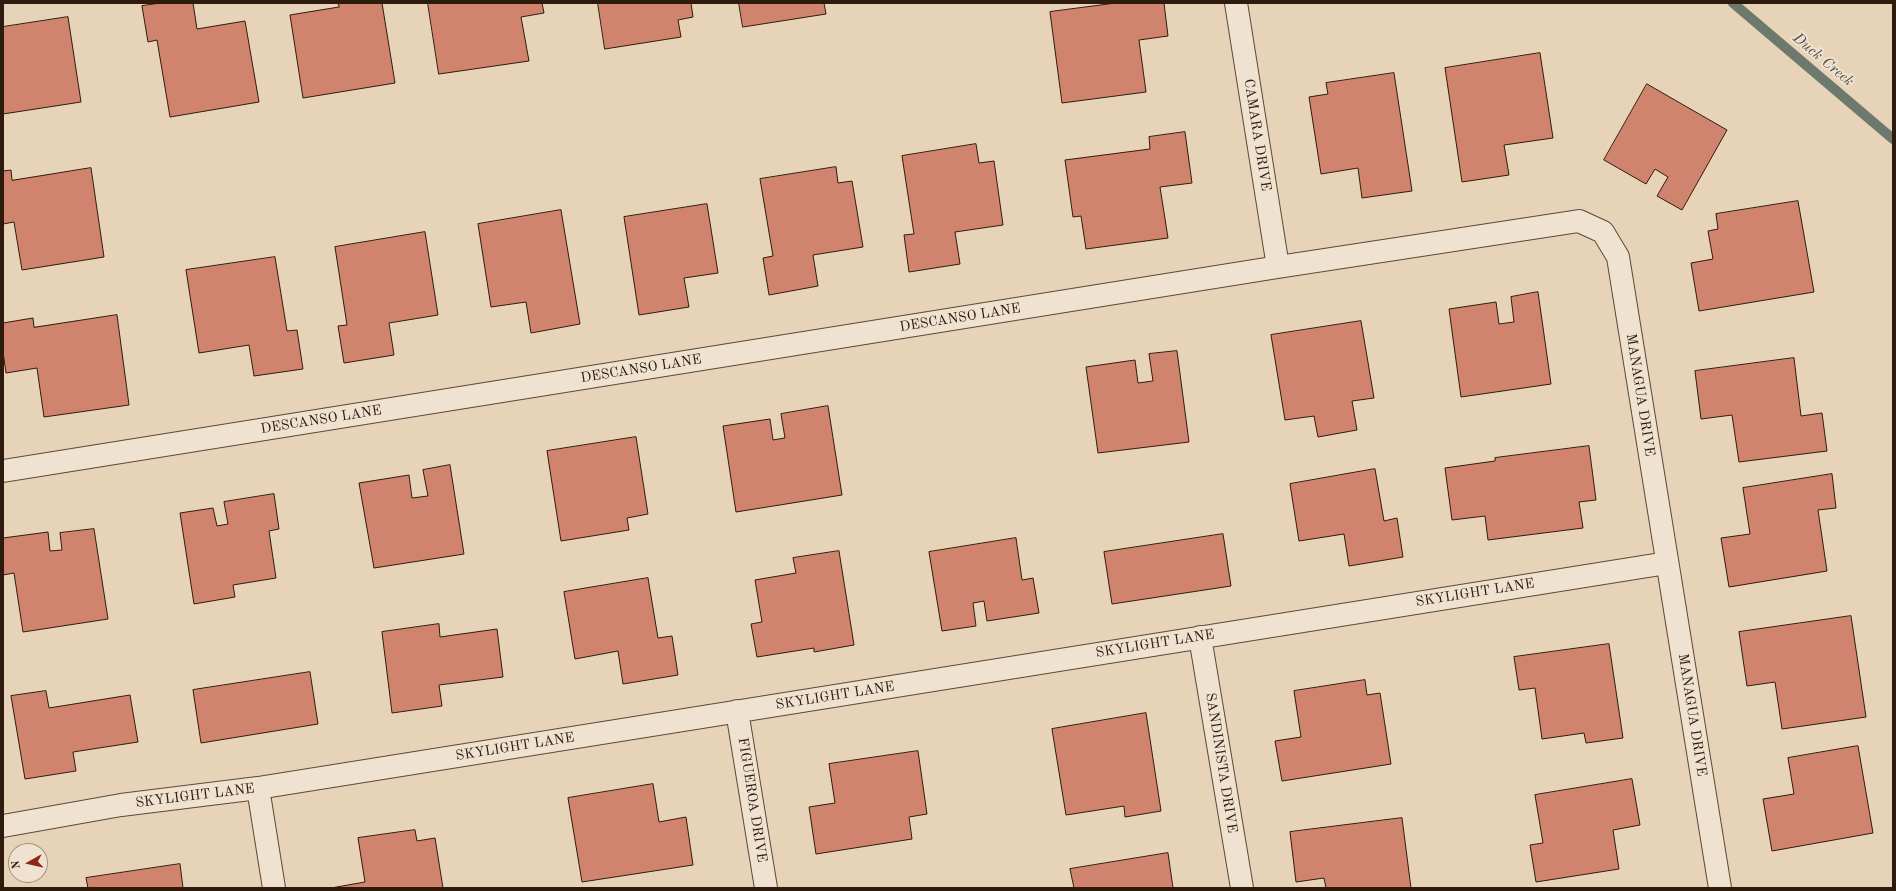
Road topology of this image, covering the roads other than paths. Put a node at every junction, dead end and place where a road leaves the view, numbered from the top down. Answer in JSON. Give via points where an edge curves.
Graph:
{"nodes":[{"id":1,"x":1236,"y":3,"type":"edge"},
{"id":2,"x":1278,"y":267,"type":"junction"},
{"id":3,"x":3,"y":471,"type":"edge"},
{"id":4,"x":1667,"y":563,"type":"junction"},
{"id":5,"x":1200,"y":637,"type":"junction"},
{"id":6,"x":737,"y":712,"type":"junction"},
{"id":7,"x":258,"y":788,"type":"junction"},
{"id":8,"x":3,"y":826,"type":"edge"},
{"id":9,"x":274,"y":888,"type":"edge"},
{"id":10,"x":766,"y":888,"type":"edge"},
{"id":11,"x":1242,"y":888,"type":"edge"},
{"id":12,"x":1720,"y":888,"type":"edge"}],
"edges":[{"from":1,"to":2,"type":"street","name":"CAMARA DRIVE"},
{"from":2,"to":3,"type":"street","name":"DESCANSO LANE"},
{"from":2,"to":4,"type":"street","name":"MANAGUA DRIVE","via":[[1579,221],[1603,232],[1618,257]]},
{"from":4,"to":5,"type":"street","name":"SKYLIGHT LANE"},
{"from":4,"to":12,"type":"street","name":"MANAGUA DRIVE"},
{"from":5,"to":6,"type":"street","name":"SKYLIGHT LANE"},
{"from":5,"to":11,"type":"street","name":"SANDINISTA DRIVE"},
{"from":6,"to":7,"type":"street","name":"SKYLIGHT LANE"},
{"from":6,"to":10,"type":"street","name":"FIGUEROA DRIVE"},
{"from":7,"to":8,"type":"street","name":"SKYLIGHT LANE","via":[[121,805]]},
{"from":7,"to":9,"type":"street"}]}
